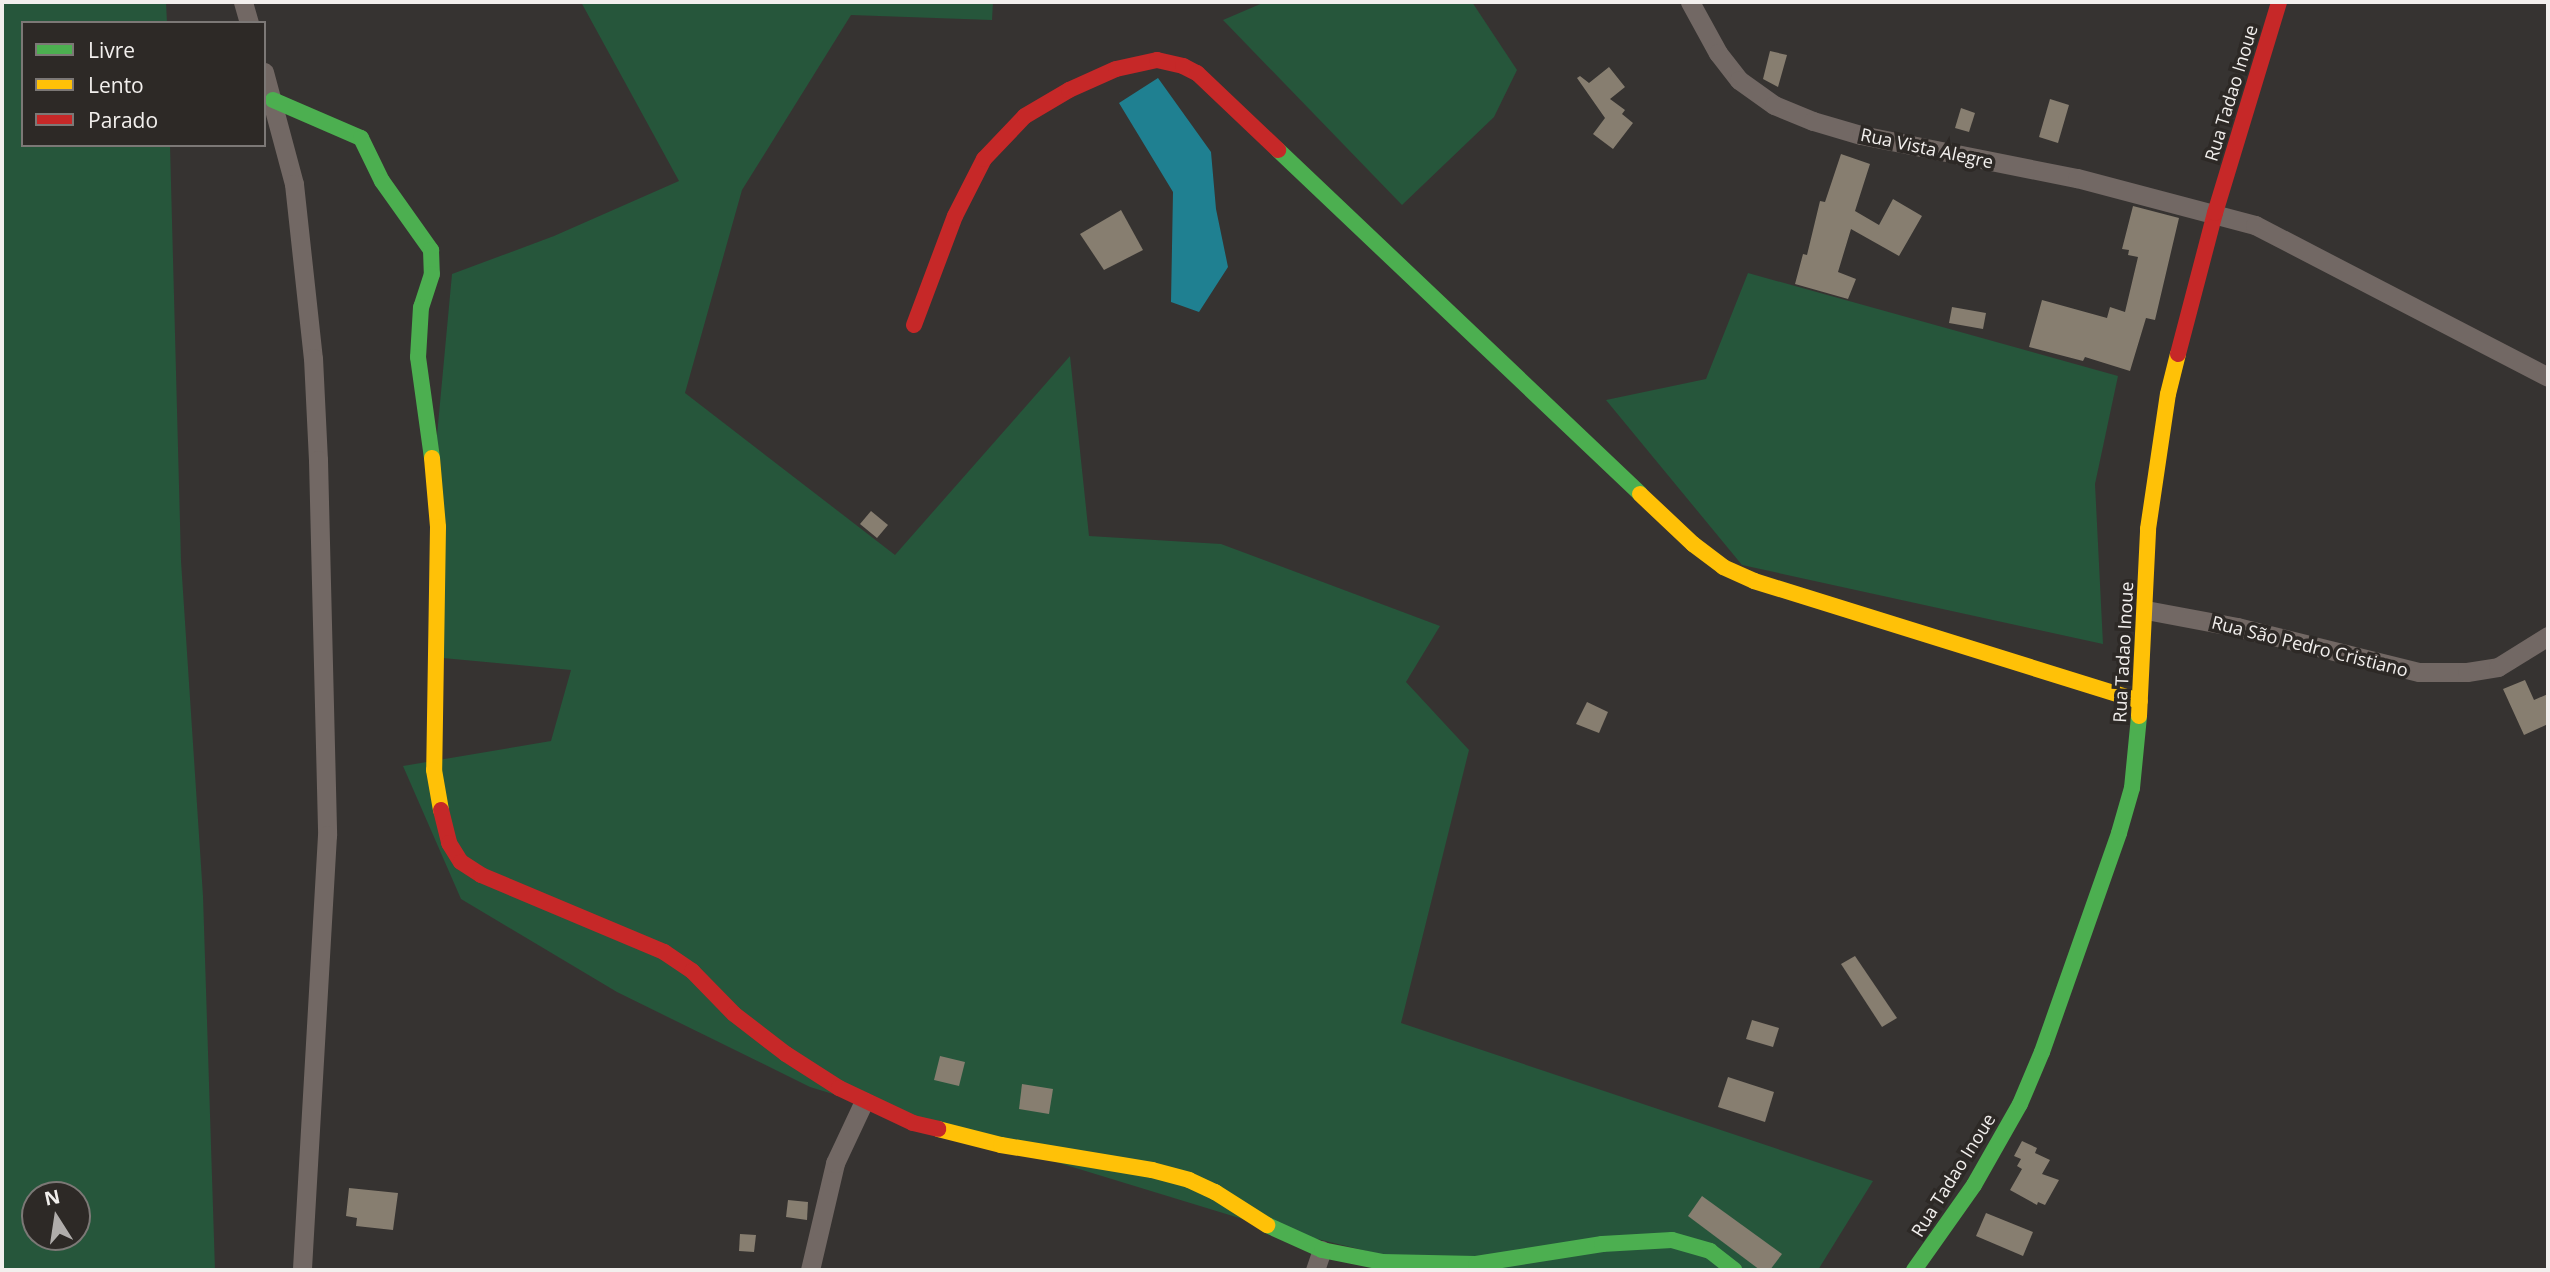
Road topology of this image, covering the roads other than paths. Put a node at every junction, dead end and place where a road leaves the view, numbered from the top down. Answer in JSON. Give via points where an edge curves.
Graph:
{"nodes":[{"id":1,"x":243,"y":2,"type":"edge"},
{"id":2,"x":1690,"y":2,"type":"edge"},
{"id":3,"x":2279,"y":2,"type":"edge"},
{"id":4,"x":248,"y":21,"type":"edge"},
{"id":5,"x":266,"y":78,"type":"edge"},
{"id":6,"x":273,"y":100,"type":"junction"},
{"id":7,"x":2215,"y":213,"type":"junction"},
{"id":8,"x":914,"y":325,"type":"dead end"},
{"id":9,"x":2548,"y":377,"type":"edge"},
{"id":10,"x":2146,"y":610,"type":"junction"},
{"id":11,"x":2548,"y":636,"type":"edge"},
{"id":12,"x":2140,"y":701,"type":"junction"},
{"id":13,"x":864,"y":1101,"type":"junction"},
{"id":14,"x":1322,"y":1250,"type":"junction"},
{"id":15,"x":302,"y":1270,"type":"edge"},
{"id":16,"x":810,"y":1270,"type":"edge"},
{"id":17,"x":1315,"y":1270,"type":"edge"},
{"id":18,"x":1734,"y":1270,"type":"edge"},
{"id":19,"x":1914,"y":1270,"type":"edge"}],
"edges":[{"from":1,"to":4,"type":"street"},
{"from":2,"to":7,"type":"street","name":"Rua Vista Alegre","via":[[1739,80],[1774,105],[1813,121]]},
{"from":3,"to":7,"type":"street","name":"Rua Tadao Inoue"},
{"from":5,"to":6,"type":"street"},
{"from":6,"to":13,"type":"street","via":[[361,138],[382,181],[431,250],[432,274],[421,307],[418,357],[438,527],[434,770],[454,853],[481,875],[671,956],[757,1033]]},
{"from":6,"to":15,"type":"street","via":[[294,184],[304,267],[313,358],[322,573],[327,835]]},
{"from":7,"to":9,"type":"street","name":"Rua Vista Alegre","via":[[2266,230]]},
{"from":7,"to":10,"type":"street","name":"Rua Tadao Inoue","via":[[2168,394],[2148,529]]},
{"from":8,"to":12,"type":"street","via":[[955,216],[984,159],[1025,116],[1116,69],[1157,60],[1183,66],[1198,73],[1693,544],[1723,566],[1754,581]]},
{"from":10,"to":11,"type":"street","name":"Rua São Pedro Cristiano","via":[[2237,627],[2419,672],[2498,667]]},
{"from":10,"to":12,"type":"street","name":"Rua Tadao Inoue"},
{"from":12,"to":19,"type":"street","name":"Rua Tadao Inoue","via":[[2132,788],[2042,1052],[1997,1148]]},
{"from":13,"to":14,"type":"street","via":[[942,1132],[1189,1180],[1280,1233]]},
{"from":13,"to":16,"type":"street","via":[[835,1163]]},
{"from":14,"to":17,"type":"street"},
{"from":14,"to":18,"type":"street","via":[[1382,1262],[1446,1266],[1602,1244],[1672,1240],[1710,1251]]}]}
